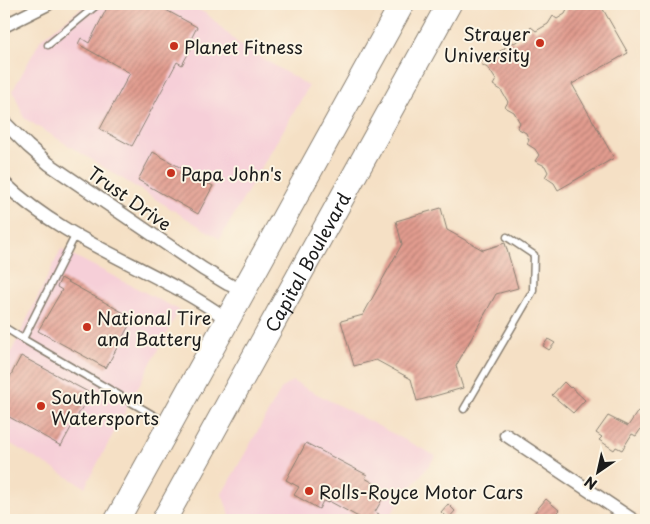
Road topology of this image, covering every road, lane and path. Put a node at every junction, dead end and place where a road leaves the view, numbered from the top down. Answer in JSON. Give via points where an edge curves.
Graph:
{"nodes":[{"id":1,"x":48,"y":4,"type":"edge"},
{"id":2,"x":98,"y":4,"type":"edge"},
{"id":3,"x":402,"y":4,"type":"edge"},
{"id":4,"x":449,"y":4,"type":"edge"},
{"id":5,"x":4,"y":26,"type":"edge"},
{"id":6,"x":48,"y":45,"type":"dead end"},
{"id":7,"x":4,"y":122,"type":"edge"},
{"id":8,"x":4,"y":183,"type":"edge"},
{"id":9,"x":76,"y":236,"type":"junction"},
{"id":10,"x":507,"y":237,"type":"dead end"},
{"id":11,"x":244,"y":291,"type":"junction"},
{"id":12,"x":228,"y":320,"type":"junction"},
{"id":13,"x":4,"y":327,"type":"edge"},
{"id":14,"x":23,"y":339,"type":"junction"},
{"id":15,"x":464,"y":410,"type":"dead end"},
{"id":16,"x":170,"y":425,"type":"junction"},
{"id":17,"x":506,"y":434,"type":"dead end"},
{"id":18,"x":117,"y":520,"type":"edge"},
{"id":19,"x":164,"y":520,"type":"edge"},
{"id":20,"x":633,"y":520,"type":"edge"}],
"edges":[{"from":1,"to":5,"type":"street"},
{"from":2,"to":6,"type":"lane"},
{"from":3,"to":11,"type":"highway"},
{"from":4,"to":19,"type":"highway","name":"Capital Boulevard"},
{"from":7,"to":11,"type":"street","name":"Trust Drive","via":[[49,164],[202,269]]},
{"from":8,"to":9,"type":"street","via":[[21,200]]},
{"from":9,"to":12,"type":"street","via":[[197,298]]},
{"from":9,"to":14,"type":"lane"},
{"from":10,"to":15,"type":"lane","via":[[534,255],[533,291]]},
{"from":11,"to":12,"type":"highway"},
{"from":12,"to":16,"type":"highway"},
{"from":13,"to":14,"type":"lane"},
{"from":14,"to":16,"type":"lane"},
{"from":16,"to":18,"type":"highway"},
{"from":17,"to":20,"type":"street"}]}
